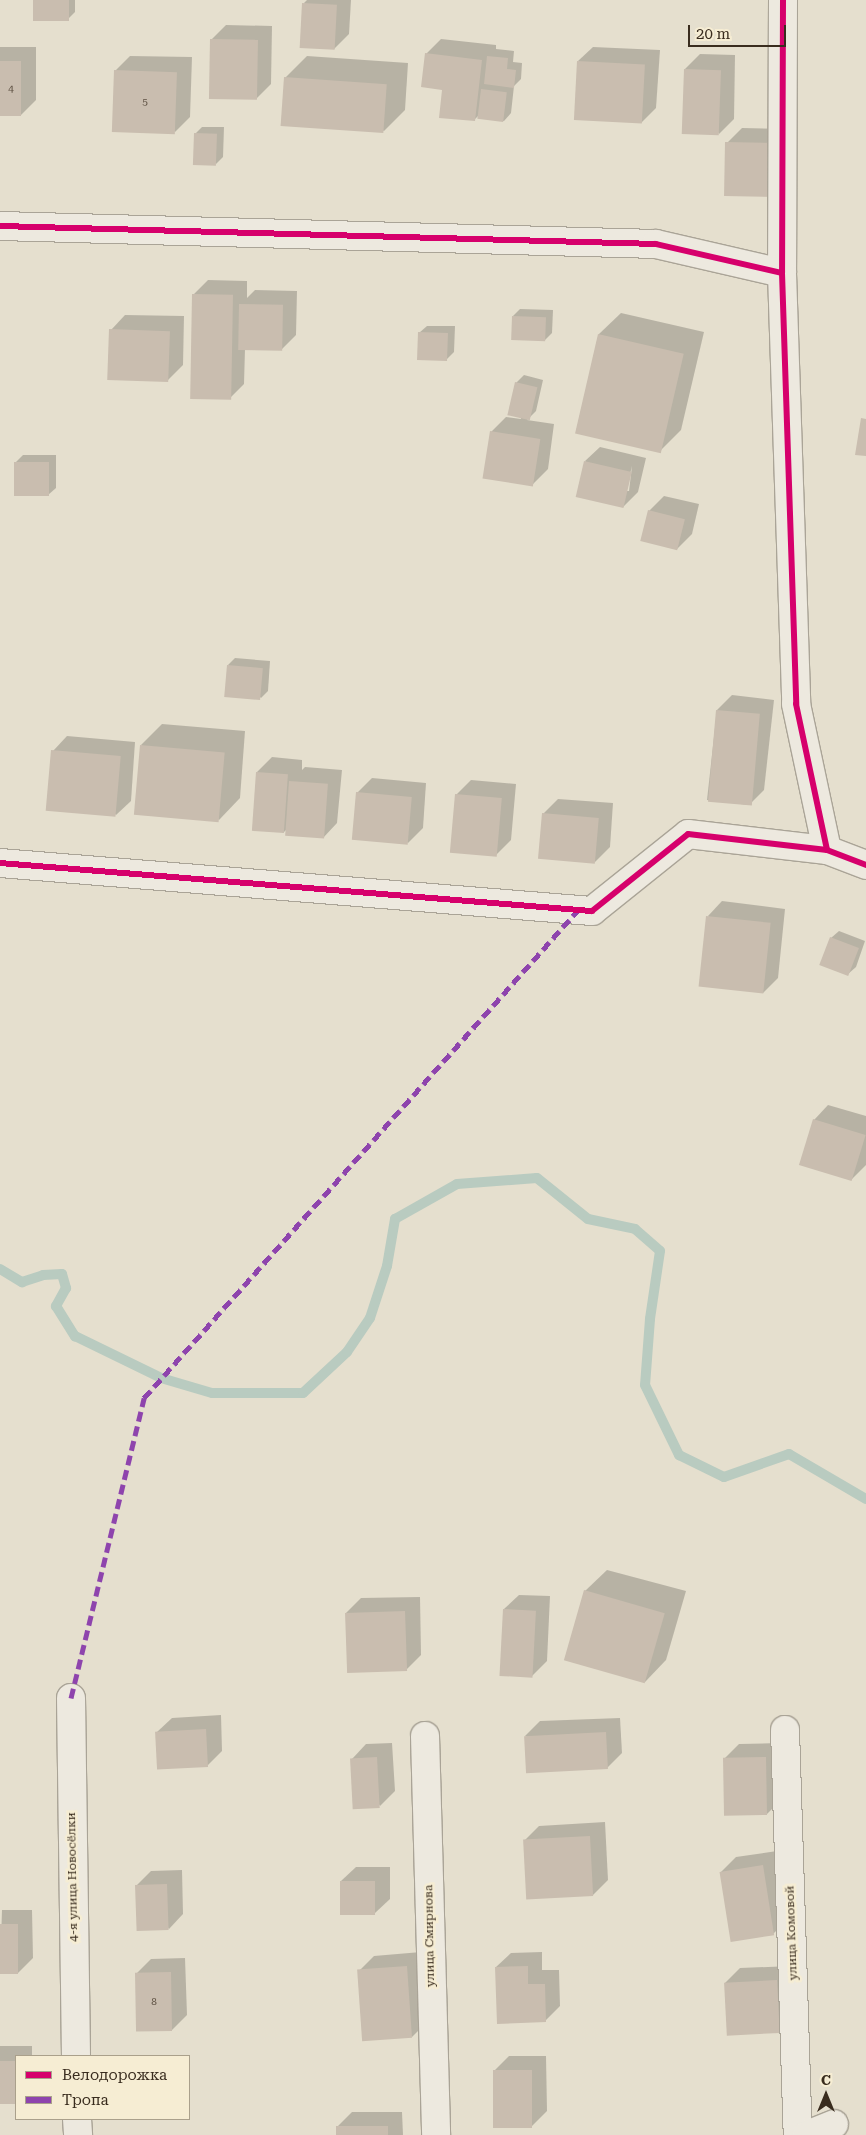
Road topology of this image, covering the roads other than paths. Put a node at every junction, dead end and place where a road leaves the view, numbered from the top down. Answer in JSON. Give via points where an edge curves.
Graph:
{"nodes":[{"id":1,"x":783,"y":0,"type":"edge"},
{"id":2,"x":0,"y":226,"type":"edge"},
{"id":3,"x":782,"y":273,"type":"junction"},
{"id":4,"x":827,"y":850,"type":"junction"},
{"id":5,"x":0,"y":863,"type":"edge"},
{"id":6,"x":866,"y":864,"type":"edge"},
{"id":7,"x":70,"y":1698,"type":"dead end"},
{"id":8,"x":785,"y":1730,"type":"dead end"},
{"id":9,"x":425,"y":1736,"type":"dead end"},
{"id":10,"x":76,"y":2055,"type":"edge"},
{"id":11,"x":77,"y":2120,"type":"edge"},
{"id":12,"x":834,"y":2124,"type":"dead end"},
{"id":13,"x":78,"y":2135,"type":"edge"},
{"id":14,"x":436,"y":2135,"type":"edge"},
{"id":15,"x":798,"y":2135,"type":"edge"},
{"id":16,"x":807,"y":2135,"type":"edge"}],
"edges":[{"from":1,"to":3,"type":"street"},
{"from":2,"to":3,"type":"street","via":[[656,244]]},
{"from":3,"to":4,"type":"street","via":[[796,704]]},
{"from":4,"to":5,"type":"street","via":[[688,834],[592,911]]},
{"from":4,"to":6,"type":"street"},
{"from":7,"to":10,"type":"street","name":"4-я улица Новосёлки"},
{"from":8,"to":15,"type":"street","name":"улица Комовой"},
{"from":9,"to":14,"type":"street","name":"улица Смирнова"},
{"from":11,"to":13,"type":"street"},
{"from":12,"to":16,"type":"street"}]}
